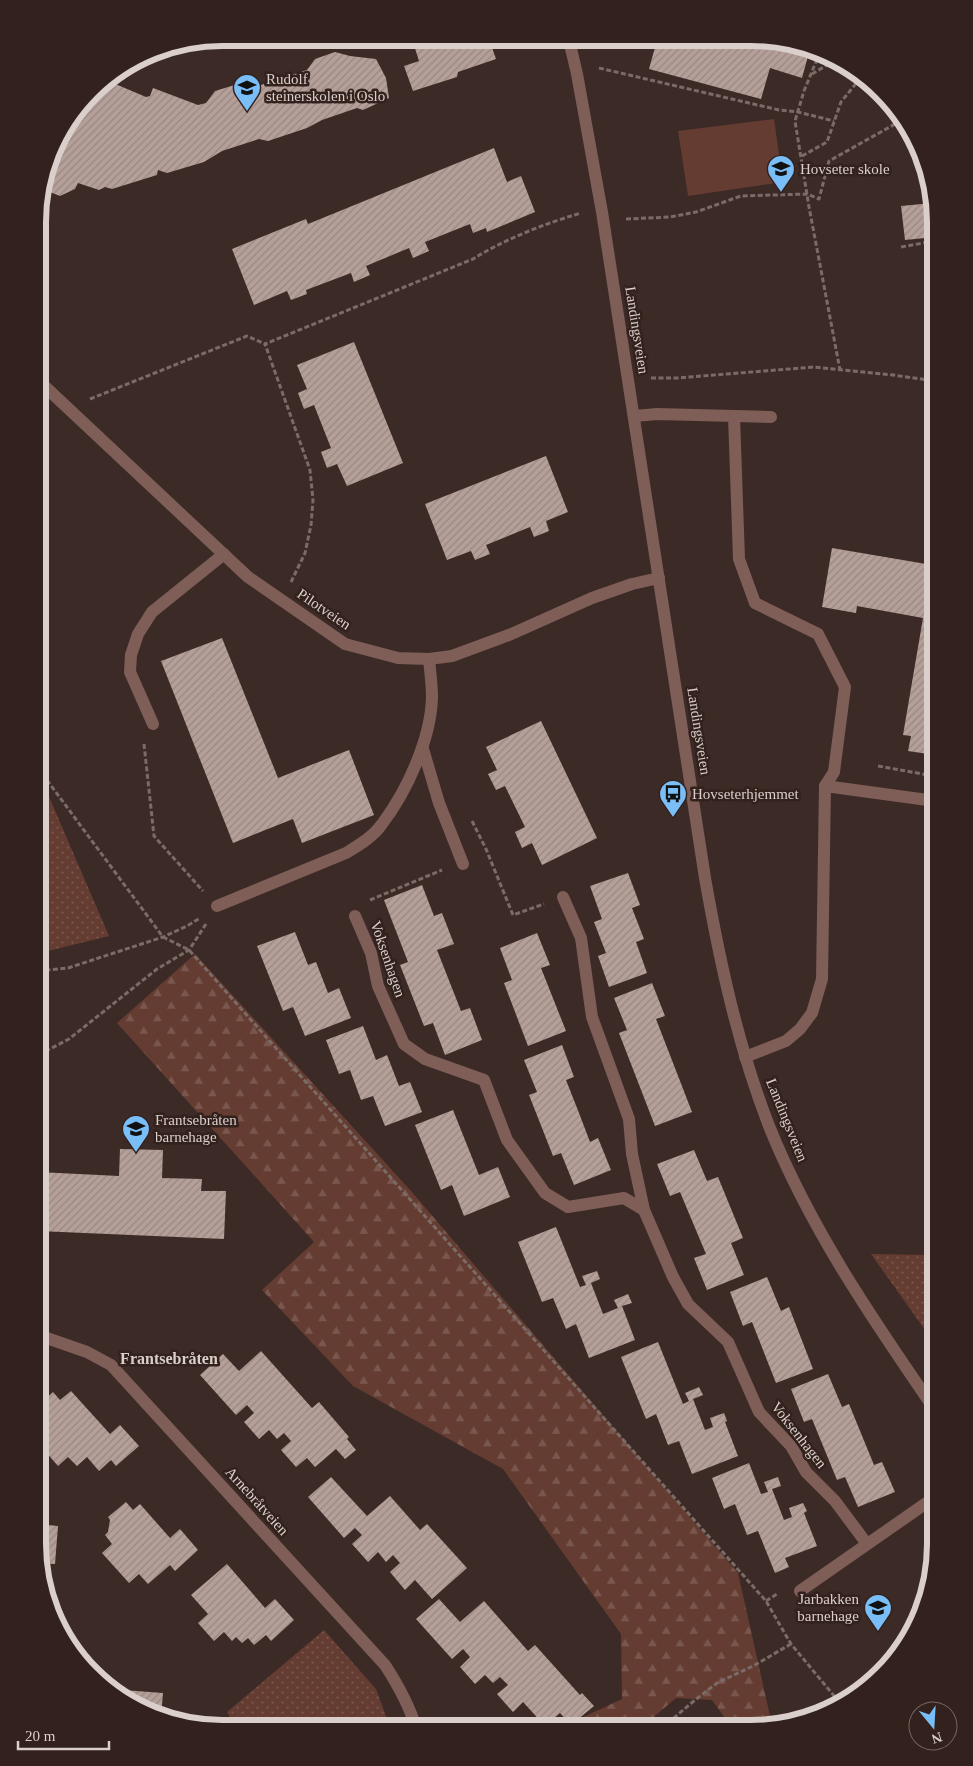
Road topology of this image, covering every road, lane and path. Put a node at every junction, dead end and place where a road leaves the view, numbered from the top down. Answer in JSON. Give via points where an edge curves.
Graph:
{"nodes":[{"id":1,"x":570,"y":46,"type":"edge"},
{"id":2,"x":817,"y":60,"type":"edge"},
{"id":3,"x":829,"y":64,"type":"edge"},
{"id":4,"x":599,"y":68,"type":"dead end"},
{"id":5,"x":811,"y":74,"type":"junction"},
{"id":6,"x":857,"y":82,"type":"edge"},
{"id":7,"x":798,"y":112,"type":"junction"},
{"id":8,"x":834,"y":121,"type":"junction"},
{"id":9,"x":896,"y":123,"type":"edge"},
{"id":10,"x":802,"y":156,"type":"junction"},
{"id":11,"x":807,"y":194,"type":"junction"},
{"id":12,"x":582,"y":213,"type":"dead end"},
{"id":13,"x":626,"y":219,"type":"dead end"},
{"id":14,"x":927,"y":243,"type":"edge"},
{"id":15,"x":901,"y":247,"type":"dead end"},
{"id":16,"x":265,"y":344,"type":"junction"},
{"id":17,"x":840,"y":370,"type":"junction"},
{"id":18,"x":651,"y":378,"type":"dead end"},
{"id":19,"x":927,"y":380,"type":"edge"},
{"id":20,"x":46,"y":388,"type":"edge"},
{"id":21,"x":67,"y":408,"type":"junction"},
{"id":22,"x":634,"y":416,"type":"junction"},
{"id":23,"x":734,"y":416,"type":"junction"},
{"id":24,"x":772,"y":417,"type":"dead end"},
{"id":25,"x":224,"y":554,"type":"junction"},
{"id":26,"x":659,"y":578,"type":"junction"},
{"id":27,"x":281,"y":600,"type":"junction"},
{"id":28,"x":429,"y":659,"type":"junction"},
{"id":29,"x":152,"y":724,"type":"joint"},
{"id":30,"x":423,"y":749,"type":"junction"},
{"id":31,"x":878,"y":766,"type":"dead end"},
{"id":32,"x":927,"y":775,"type":"edge"},
{"id":33,"x":46,"y":779,"type":"edge"},
{"id":34,"x":825,"y":786,"type":"junction"},
{"id":35,"x":927,"y":800,"type":"edge"},
{"id":36,"x":471,"y":819,"type":"dead end"},
{"id":37,"x":463,"y":864,"type":"dead end"},
{"id":38,"x":445,"y":868,"type":"dead end"},
{"id":39,"x":388,"y":893,"type":"dead end"},
{"id":40,"x":563,"y":897,"type":"joint"},
{"id":41,"x":217,"y":906,"type":"junction"},
{"id":42,"x":355,"y":916,"type":"dead end"},
{"id":43,"x":163,"y":936,"type":"junction"},
{"id":44,"x":189,"y":950,"type":"junction"},
{"id":45,"x":46,"y":970,"type":"edge"},
{"id":46,"x":46,"y":1051,"type":"edge"},
{"id":47,"x":745,"y":1057,"type":"junction"},
{"id":48,"x":644,"y":1210,"type":"junction"},
{"id":49,"x":46,"y":1338,"type":"edge"},
{"id":50,"x":926,"y":1397,"type":"edge"},
{"id":51,"x":926,"y":1503,"type":"edge"},
{"id":52,"x":867,"y":1544,"type":"junction"},
{"id":53,"x":800,"y":1591,"type":"dead end"},
{"id":54,"x":777,"y":1594,"type":"dead end"},
{"id":55,"x":766,"y":1601,"type":"junction"},
{"id":56,"x":791,"y":1644,"type":"junction"},
{"id":57,"x":836,"y":1698,"type":"edge"},
{"id":58,"x":414,"y":1720,"type":"edge"},
{"id":59,"x":671,"y":1720,"type":"edge"}],
"edges":[{"from":1,"to":22,"type":"street","name":"Landingsveien","via":[[596,175]]},
{"from":2,"to":5,"type":"path"},
{"from":3,"to":5,"type":"path"},
{"from":4,"to":7,"type":"path"},
{"from":5,"to":7,"type":"path"},
{"from":6,"to":8,"type":"path","via":[[842,102]]},
{"from":7,"to":8,"type":"path"},
{"from":7,"to":10,"type":"path","via":[[795,121]]},
{"from":8,"to":10,"type":"path","via":[[827,142]]},
{"from":9,"to":11,"type":"path","via":[[828,161],[819,199]]},
{"from":10,"to":11,"type":"path"},
{"from":11,"to":13,"type":"path","via":[[741,196],[696,212]]},
{"from":11,"to":17,"type":"path"},
{"from":12,"to":16,"type":"path"},
{"from":14,"to":15,"type":"path"},
{"from":16,"to":21,"type":"path","via":[[247,336]]},
{"from":16,"to":27,"type":"path","via":[[310,470],[313,500],[305,553]]},
{"from":17,"to":18,"type":"path","via":[[814,367]]},
{"from":17,"to":19,"type":"path"},
{"from":20,"to":21,"type":"street","name":"Pilotveien"},
{"from":21,"to":25,"type":"street","name":"Pilotveien"},
{"from":22,"to":23,"type":"street"},
{"from":22,"to":26,"type":"street","name":"Landingsveien"},
{"from":23,"to":24,"type":"street"},
{"from":23,"to":34,"type":"street","via":[[739,559],[755,603],[818,634],[845,688],[834,772]]},
{"from":25,"to":27,"type":"street","name":"Pilotveien","via":[[248,577]]},
{"from":25,"to":29,"type":"street","via":[[152,612],[138,634],[131,655],[130,672]]},
{"from":26,"to":28,"type":"street","name":"Pilotveien","via":[[592,598],[477,648]]},
{"from":26,"to":47,"type":"street","name":"Landingsveien","via":[[715,933]]},
{"from":27,"to":28,"type":"street","name":"Pilotveien","via":[[345,644],[398,658]]},
{"from":28,"to":30,"type":"street","via":[[432,697]]},
{"from":29,"to":41,"type":"path","via":[[144,745],[154,836]]},
{"from":30,"to":37,"type":"street","via":[[439,803]]},
{"from":30,"to":41,"type":"street","via":[[382,825],[365,841],[346,853]]},
{"from":31,"to":32,"type":"path"},
{"from":33,"to":43,"type":"path"},
{"from":34,"to":35,"type":"street"},
{"from":34,"to":47,"type":"street","via":[[822,979],[812,1013],[786,1041]]},
{"from":36,"to":40,"type":"path","via":[[513,915]]},
{"from":38,"to":39,"type":"path"},
{"from":40,"to":48,"type":"street","name":"Voksenhagen","via":[[581,938],[592,1017],[629,1119],[632,1154]]},
{"from":41,"to":43,"type":"path","via":[[187,926]]},
{"from":41,"to":44,"type":"path"},
{"from":42,"to":48,"type":"street","name":"Voksenhagen","via":[[371,953],[378,986],[404,1044],[426,1059],[484,1080],[507,1140],[545,1193],[568,1206],[624,1198]]},
{"from":43,"to":44,"type":"path"},
{"from":43,"to":45,"type":"path","via":[[68,968]]},
{"from":44,"to":46,"type":"path","via":[[157,969],[69,1039]]},
{"from":44,"to":55,"type":"path"},
{"from":47,"to":50,"type":"street","name":"Landingsveien","via":[[770,1129],[822,1235],[866,1309]]},
{"from":48,"to":52,"type":"street","name":"Voksenhagen","via":[[688,1304],[728,1342],[759,1412]]},
{"from":49,"to":58,"type":"street","name":"Arnebråtveien","via":[[87,1352],[111,1365],[385,1665],[402,1691]]},
{"from":51,"to":52,"type":"street"},
{"from":52,"to":53,"type":"street"},
{"from":54,"to":55,"type":"path"},
{"from":55,"to":56,"type":"path"},
{"from":56,"to":57,"type":"path"},
{"from":56,"to":59,"type":"path","via":[[717,1683]]}]}
